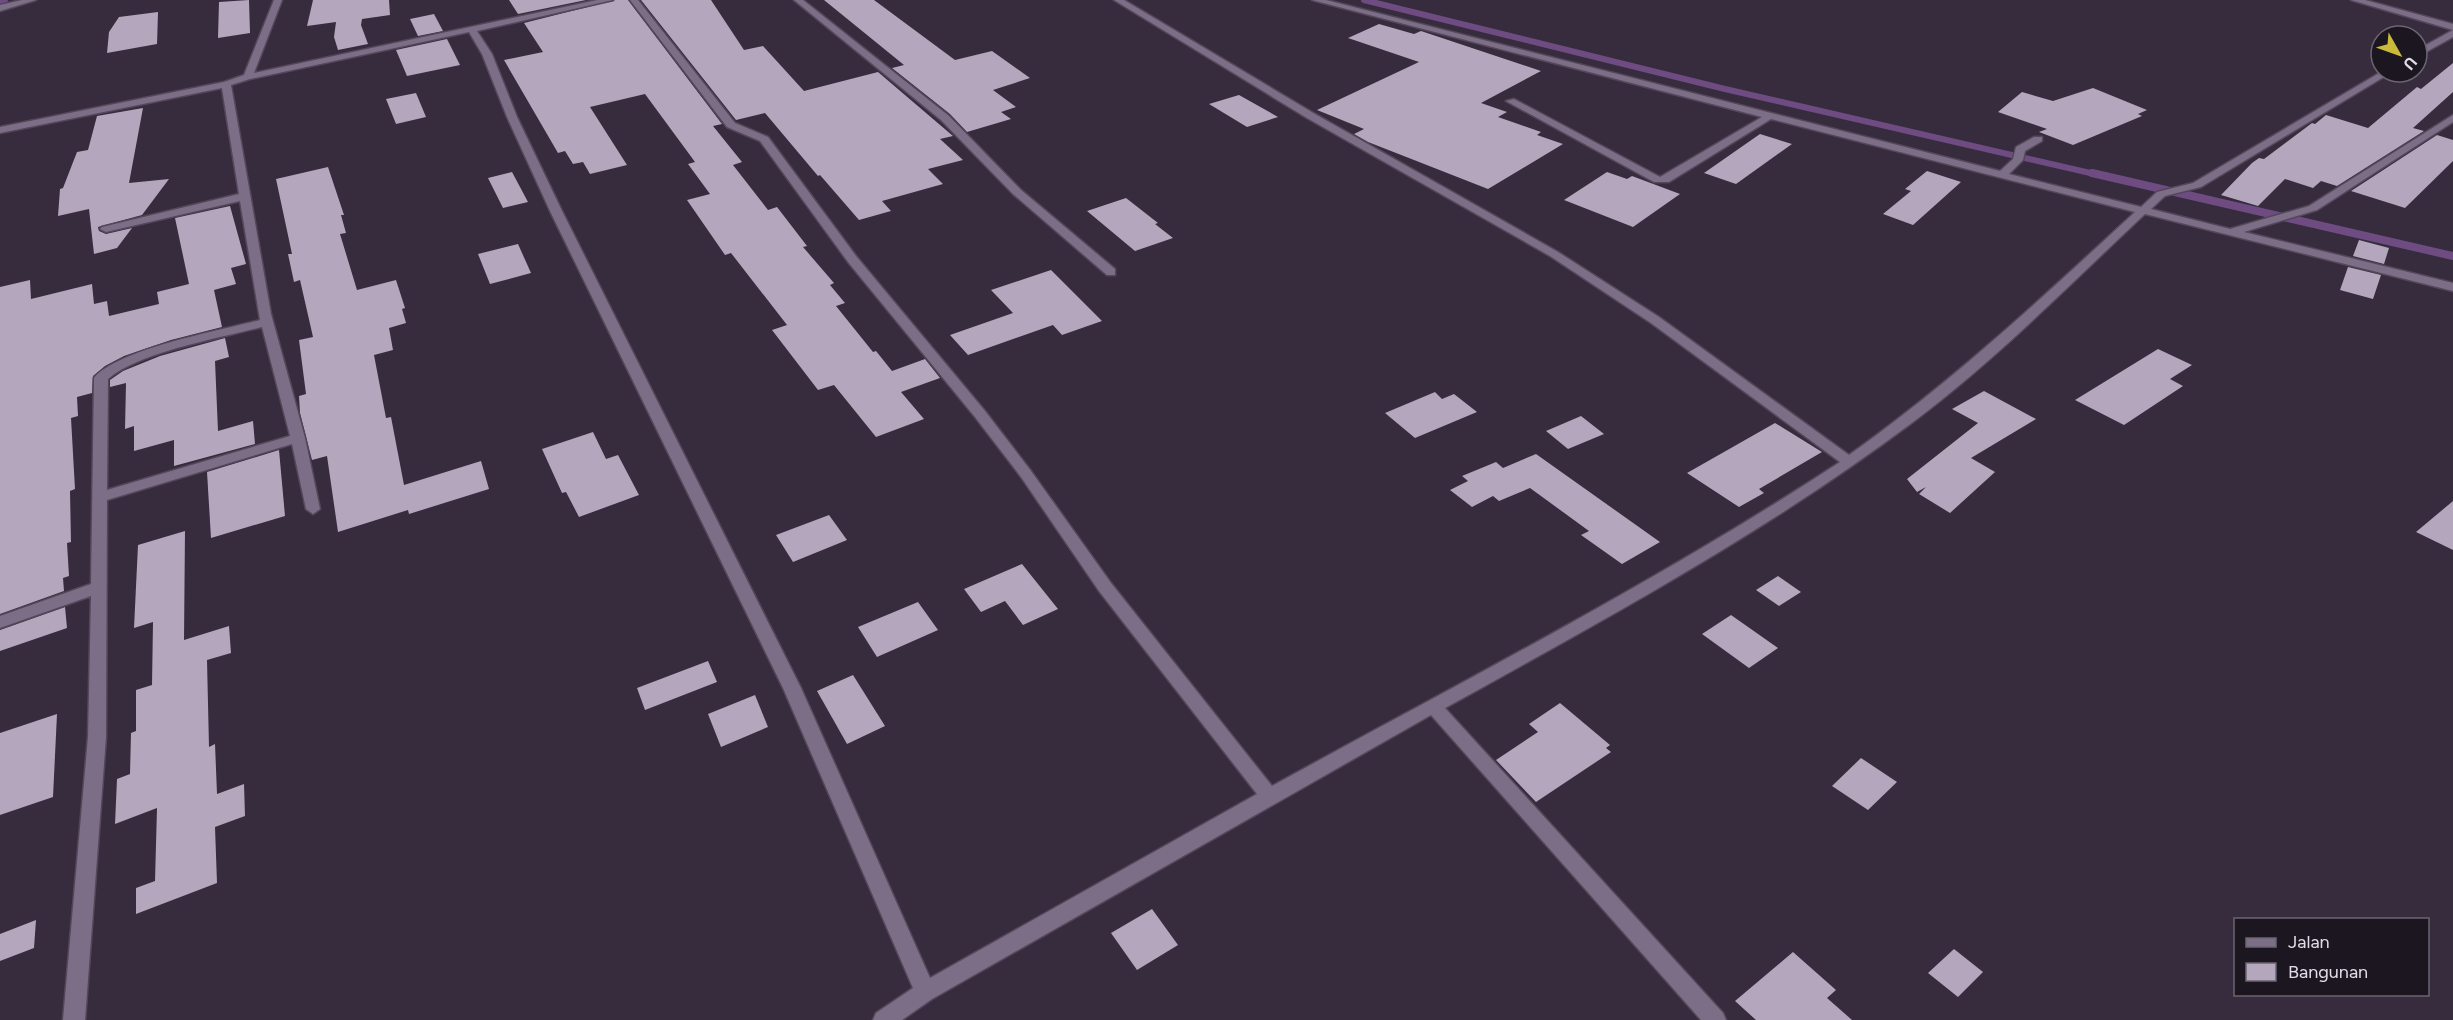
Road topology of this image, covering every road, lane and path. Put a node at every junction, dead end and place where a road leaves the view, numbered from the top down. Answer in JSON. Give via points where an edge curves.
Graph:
{"nodes":[{"id":1,"x":32,"y":0,"type":"edge"},
{"id":2,"x":278,"y":0,"type":"edge"},
{"id":3,"x":609,"y":0,"type":"edge"},
{"id":4,"x":634,"y":0,"type":"edge"},
{"id":5,"x":798,"y":0,"type":"edge"},
{"id":6,"x":1118,"y":0,"type":"edge"},
{"id":7,"x":1316,"y":0,"type":"edge"},
{"id":8,"x":2355,"y":0,"type":"edge"},
{"id":9,"x":0,"y":8,"type":"edge"},
{"id":10,"x":2453,"y":27,"type":"edge"},
{"id":11,"x":472,"y":30,"type":"junction"},
{"id":12,"x":2453,"y":33,"type":"edge"},
{"id":13,"x":2429,"y":47,"type":"edge"},
{"id":14,"x":248,"y":77,"type":"junction"},
{"id":15,"x":2369,"y":83,"type":"edge"},
{"id":16,"x":226,"y":84,"type":"junction"},
{"id":17,"x":1510,"y":101,"type":"dead end"},
{"id":18,"x":1770,"y":116,"type":"junction"},
{"id":19,"x":2453,"y":118,"type":"edge"},
{"id":20,"x":0,"y":130,"type":"edge"},
{"id":21,"x":2038,"y":139,"type":"dead end"},
{"id":22,"x":2002,"y":175,"type":"junction"},
{"id":23,"x":246,"y":195,"type":"junction"},
{"id":24,"x":2143,"y":211,"type":"junction"},
{"id":25,"x":106,"y":229,"type":"dead end"},
{"id":26,"x":2230,"y":232,"type":"junction"},
{"id":27,"x":1111,"y":272,"type":"dead end"},
{"id":28,"x":2453,"y":287,"type":"edge"},
{"id":29,"x":267,"y":322,"type":"junction"},
{"id":30,"x":298,"y":438,"type":"junction"},
{"id":31,"x":1849,"y":462,"type":"junction"},
{"id":32,"x":98,"y":498,"type":"junction"},
{"id":33,"x":312,"y":509,"type":"dead end"},
{"id":34,"x":100,"y":587,"type":"junction"},
{"id":35,"x":0,"y":622,"type":"edge"},
{"id":36,"x":1433,"y":706,"type":"junction"},
{"id":37,"x":1269,"y":796,"type":"junction"},
{"id":38,"x":925,"y":992,"type":"junction"},
{"id":39,"x":74,"y":1020,"type":"edge"},
{"id":40,"x":884,"y":1020,"type":"edge"},
{"id":41,"x":1715,"y":1020,"type":"edge"}],
"edges":[{"from":1,"to":9,"type":"street"},
{"from":2,"to":14,"type":"street"},
{"from":3,"to":11,"type":"street"},
{"from":4,"to":37,"type":"street","via":[[731,124],[764,139],[852,259],[980,414],[1105,587]]},
{"from":5,"to":27,"type":"street","via":[[945,118],[1017,192]]},
{"from":6,"to":31,"type":"street","via":[[1311,116],[1554,254],[1655,320]]},
{"from":7,"to":18,"type":"street"},
{"from":8,"to":10,"type":"street"},
{"from":11,"to":14,"type":"street"},
{"from":11,"to":38,"type":"street","via":[[487,54],[556,211],[792,688]]},
{"from":12,"to":13,"type":"street"},
{"from":14,"to":16,"type":"street"},
{"from":15,"to":24,"type":"street","via":[[2197,185],[2161,194]]},
{"from":16,"to":20,"type":"street"},
{"from":16,"to":23,"type":"street"},
{"from":17,"to":18,"type":"street","via":[[1658,180],[1665,180]]},
{"from":18,"to":22,"type":"street"},
{"from":19,"to":26,"type":"street","via":[[2313,208]]},
{"from":21,"to":22,"type":"street"},
{"from":22,"to":24,"type":"street"},
{"from":23,"to":25,"type":"street"},
{"from":23,"to":29,"type":"street"},
{"from":24,"to":26,"type":"street"},
{"from":24,"to":31,"type":"street","via":[[1991,351]]},
{"from":26,"to":28,"type":"street"},
{"from":29,"to":30,"type":"street"},
{"from":29,"to":32,"type":"street","via":[[127,361],[104,372]]},
{"from":30,"to":32,"type":"street"},
{"from":30,"to":33,"type":"street"},
{"from":31,"to":36,"type":"street","via":[[1738,537]]},
{"from":32,"to":34,"type":"street"},
{"from":34,"to":35,"type":"street"},
{"from":34,"to":39,"type":"street","via":[[97,736]]},
{"from":36,"to":37,"type":"street"},
{"from":36,"to":41,"type":"street"},
{"from":37,"to":38,"type":"street"},
{"from":38,"to":40,"type":"street"}]}
